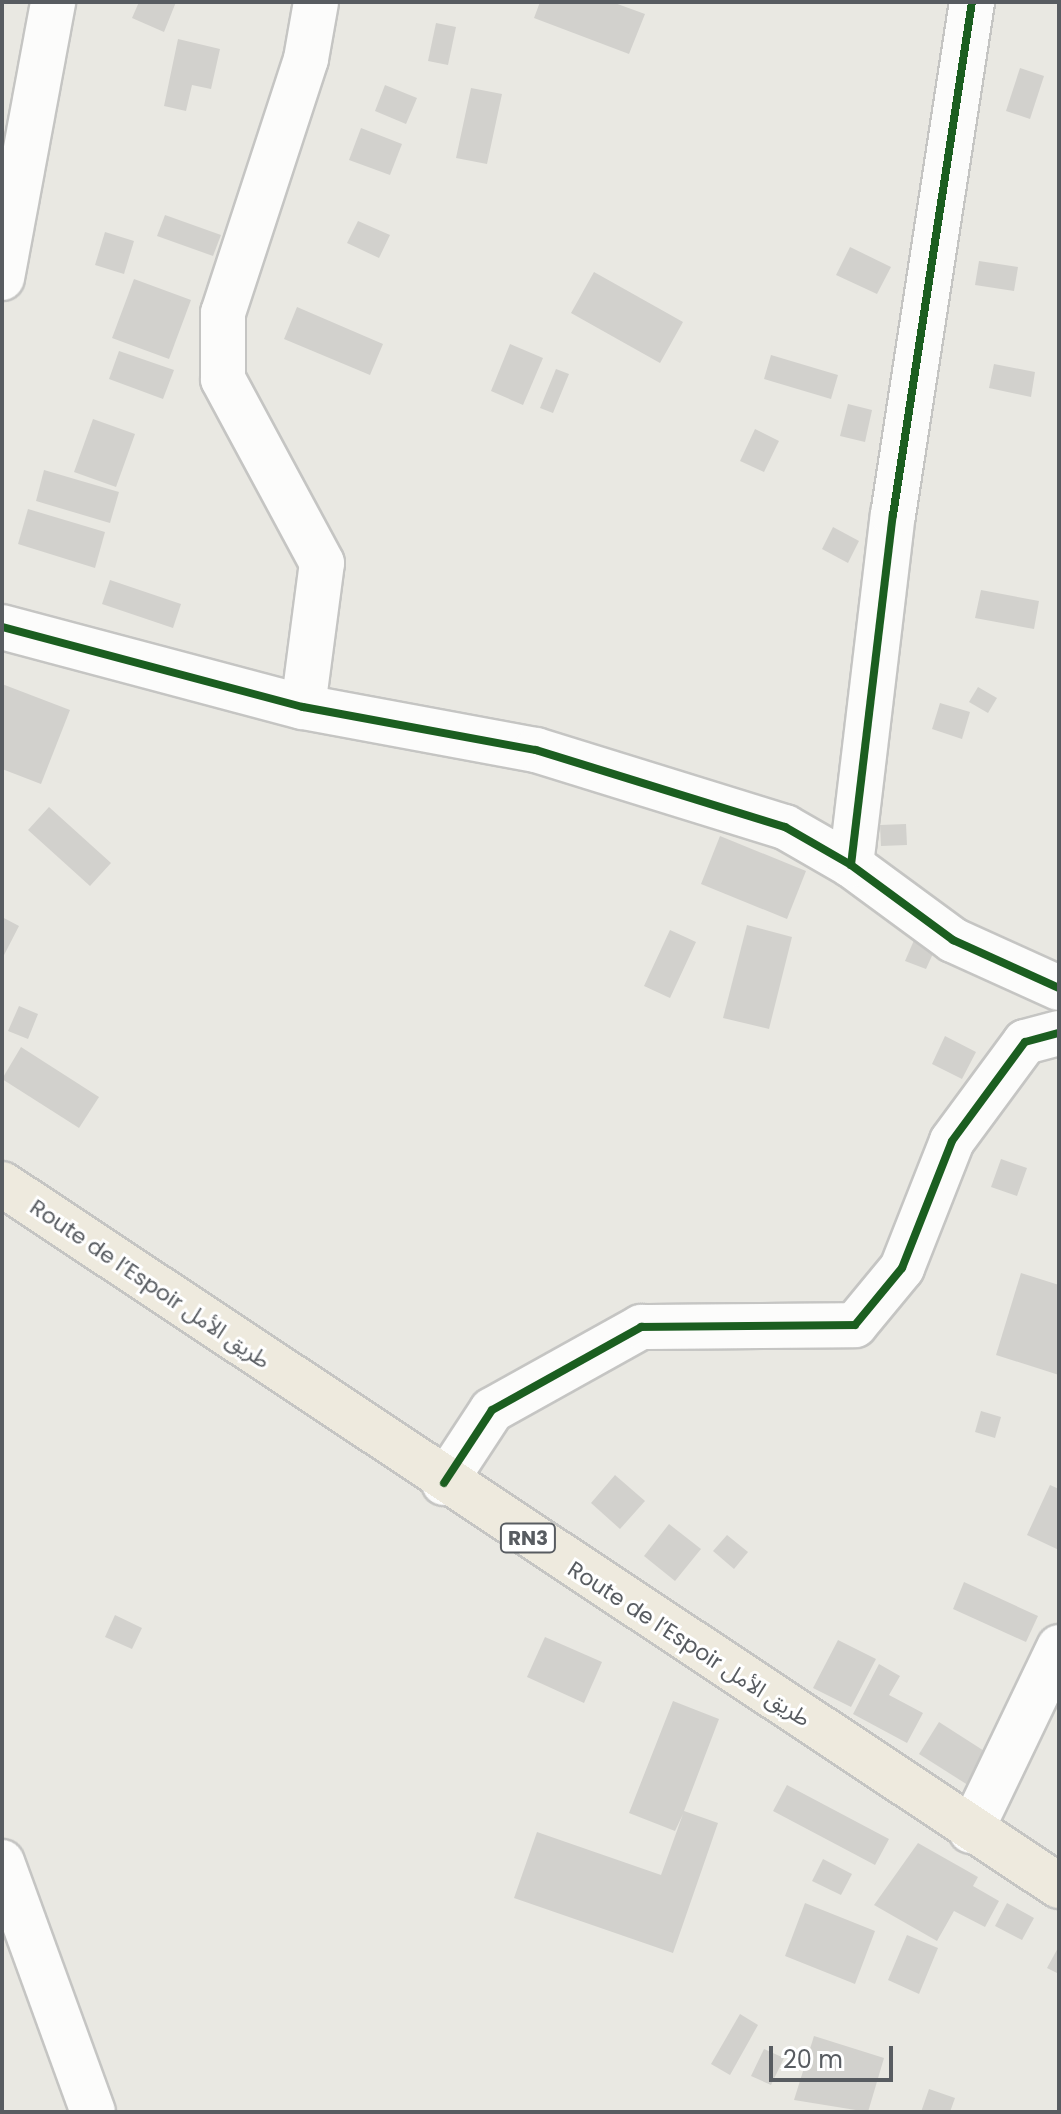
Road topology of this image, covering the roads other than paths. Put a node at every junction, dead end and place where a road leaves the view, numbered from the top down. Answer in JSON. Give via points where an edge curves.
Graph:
{"nodes":[{"id":1,"x":53,"y":2,"type":"edge"},
{"id":2,"x":316,"y":2,"type":"edge"},
{"id":3,"x":972,"y":2,"type":"edge"},
{"id":4,"x":2,"y":278,"type":"edge"},
{"id":5,"x":2,"y":627,"type":"edge"},
{"id":6,"x":303,"y":707,"type":"junction"},
{"id":7,"x":851,"y":865,"type":"junction"},
{"id":8,"x":1059,"y":988,"type":"edge"},
{"id":9,"x":1059,"y":1033,"type":"edge"},
{"id":10,"x":2,"y":1184,"type":"edge"},
{"id":11,"x":444,"y":1483,"type":"junction"},
{"id":12,"x":1059,"y":1647,"type":"edge"},
{"id":13,"x":971,"y":1831,"type":"junction"},
{"id":14,"x":2,"y":1862,"type":"edge"},
{"id":15,"x":1059,"y":1886,"type":"edge"},
{"id":16,"x":93,"y":2112,"type":"edge"}],
"edges":[{"from":1,"to":4,"type":"street"},
{"from":2,"to":6,"type":"street","via":[[306,59],[223,313],[223,379],[322,563]]},
{"from":3,"to":7,"type":"street","via":[[893,515]]},
{"from":5,"to":6,"type":"street"},
{"from":6,"to":7,"type":"street","via":[[536,750],[785,827]]},
{"from":7,"to":8,"type":"street","via":[[953,940]]},
{"from":9,"to":11,"type":"street","via":[[1025,1042],[952,1141],[902,1268],[855,1325],[641,1327],[492,1410]]},
{"from":10,"to":11,"type":"highway","name":"Route de l’Espoir طريق الأمل","number":"RN3"},
{"from":11,"to":13,"type":"highway","name":"Route de l’Espoir طريق الأمل","number":"RN3"},
{"from":12,"to":13,"type":"street"},
{"from":13,"to":15,"type":"highway","name":"Route de l’Espoir طريق الأمل","number":"RN3"},
{"from":14,"to":16,"type":"street"}]}
